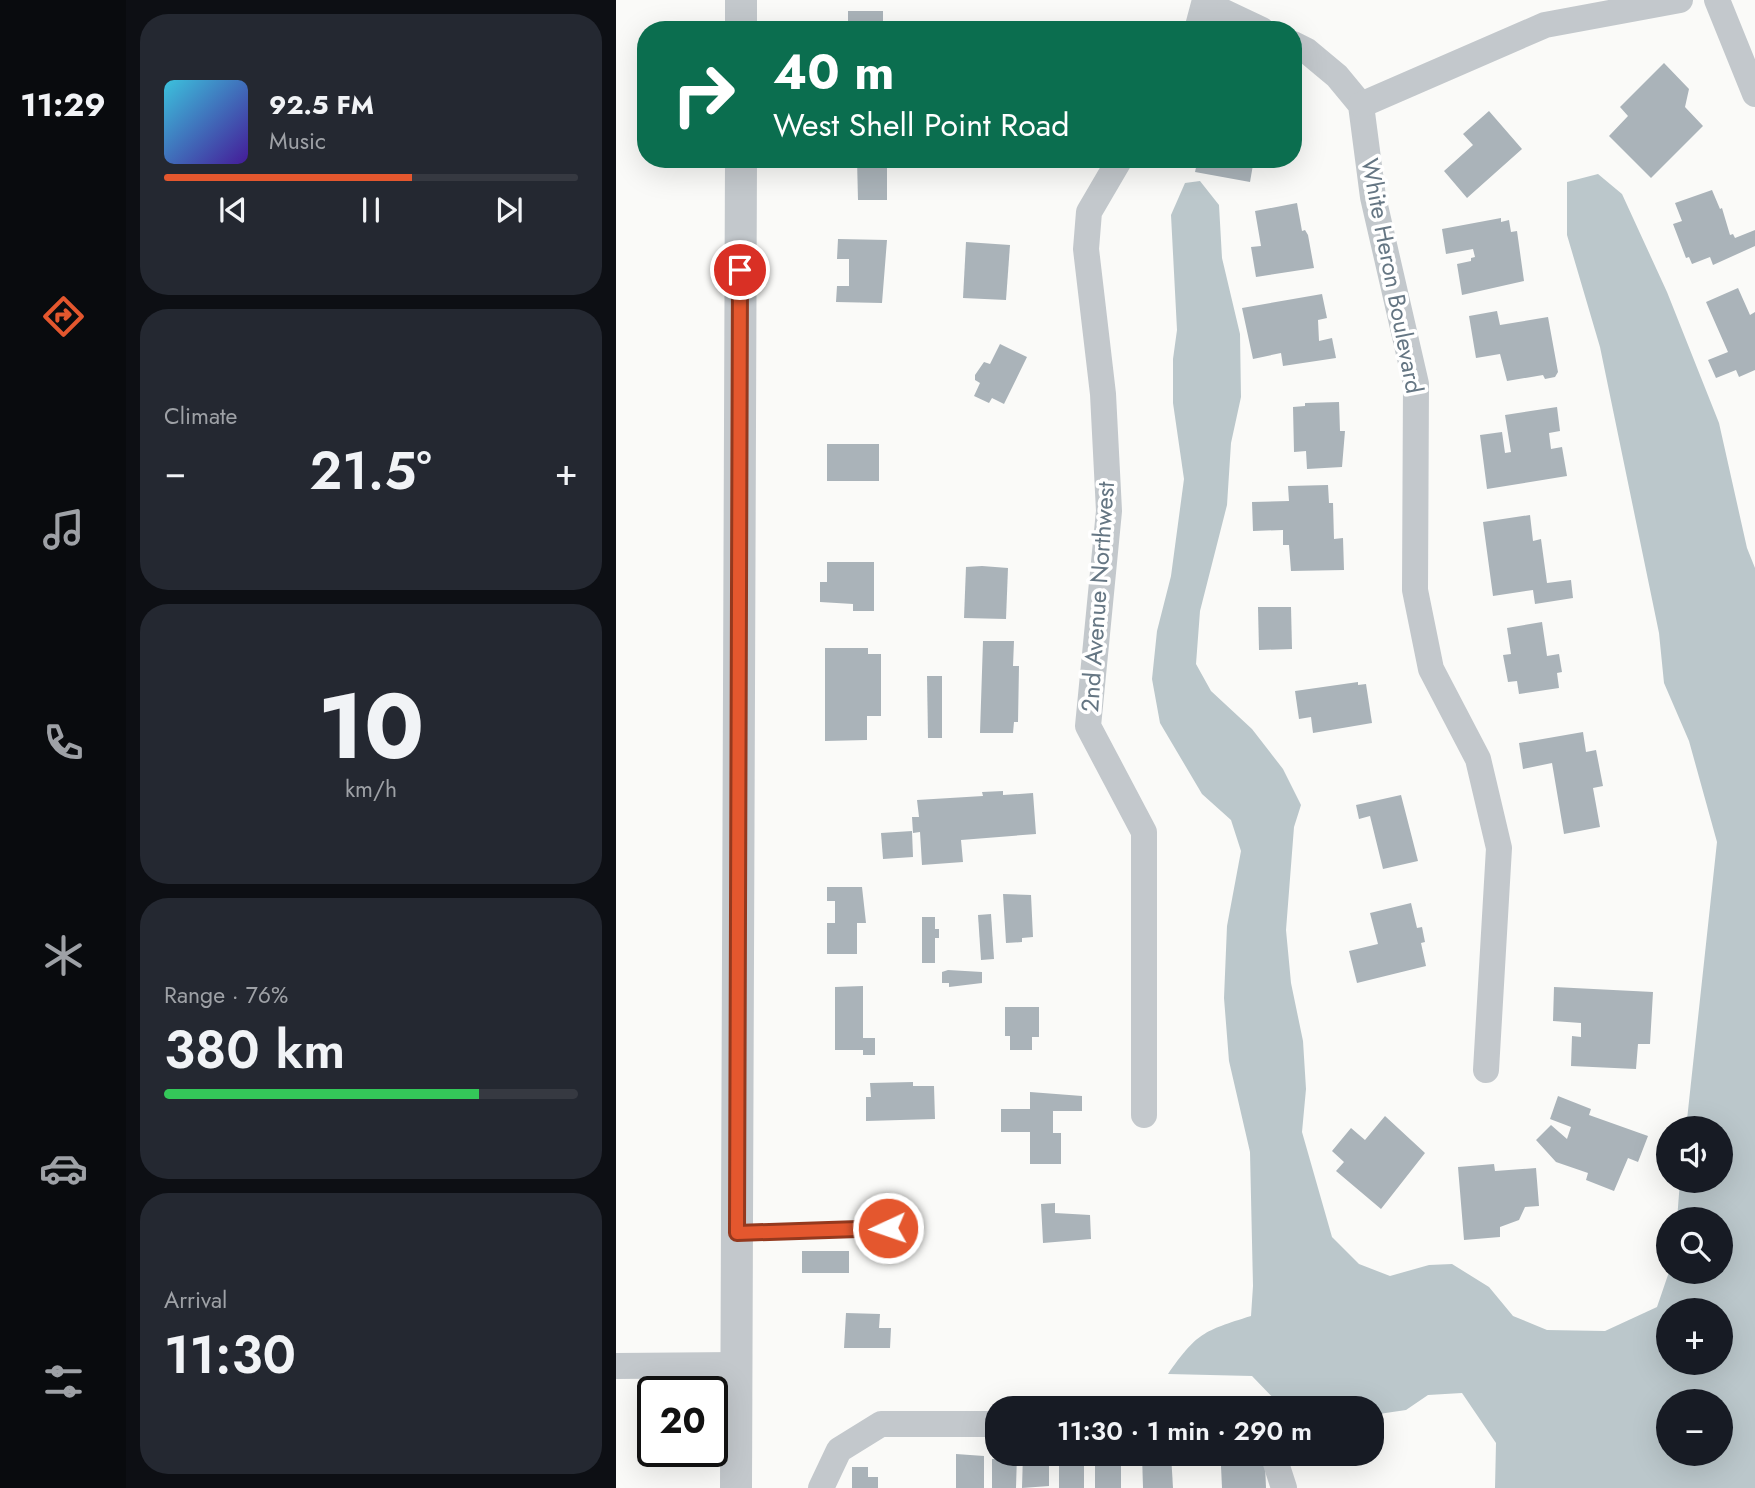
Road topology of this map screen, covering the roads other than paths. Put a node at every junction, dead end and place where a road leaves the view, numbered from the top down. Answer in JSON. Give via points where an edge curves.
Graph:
{"nodes":[{"id":1,"x":741,"y":0,"type":"edge"},
{"id":2,"x":1680,"y":0,"type":"edge"},
{"id":3,"x":1717,"y":0,"type":"edge"},
{"id":4,"x":1206,"y":1,"type":"edge"},
{"id":5,"x":741,"y":21,"type":"edge"},
{"id":6,"x":1200,"y":21,"type":"edge"},
{"id":7,"x":1245,"y":21,"type":"edge"},
{"id":8,"x":1302,"y":48,"type":"edge"},
{"id":9,"x":1755,"y":94,"type":"edge"},
{"id":10,"x":1361,"y":105,"type":"junction"},
{"id":11,"x":741,"y":168,"type":"edge"},
{"id":12,"x":1115,"y":168,"type":"edge"},
{"id":13,"x":1486,"y":1070,"type":"dead end"},
{"id":14,"x":1144,"y":1115,"type":"dead end"},
{"id":15,"x":888,"y":1228,"type":"dead end"},
{"id":16,"x":737,"y":1233,"type":"junction"},
{"id":17,"x":736,"y":1365,"type":"junction"},
{"id":18,"x":616,"y":1366,"type":"edge"},
{"id":19,"x":985,"y":1424,"type":"edge"},
{"id":20,"x":1277,"y":1466,"type":"edge"},
{"id":21,"x":736,"y":1488,"type":"edge"},
{"id":22,"x":821,"y":1488,"type":"edge"},
{"id":23,"x":1284,"y":1488,"type":"edge"}],
"edges":[{"from":1,"to":5,"type":"street"},
{"from":2,"to":10,"type":"street","via":[[1545,25]]},
{"from":3,"to":9,"type":"street"},
{"from":4,"to":6,"type":"street"},
{"from":4,"to":7,"type":"street"},
{"from":8,"to":10,"type":"street","via":[[1337,76]]},
{"from":10,"to":13,"type":"street","name":"White Heron Boulevard","via":[[1373,197],[1416,384],[1415,590],[1431,669],[1478,759],[1499,848]]},
{"from":11,"to":16,"type":"street"},
{"from":12,"to":14,"type":"street","name":"2nd Avenue Northwest","via":[[1089,212],[1086,249],[1103,394],[1109,511],[1088,726],[1144,832]]},
{"from":15,"to":16,"type":"lane"},
{"from":16,"to":17,"type":"street"},
{"from":17,"to":18,"type":"street"},
{"from":17,"to":21,"type":"street"},
{"from":19,"to":22,"type":"street","via":[[881,1424],[839,1450]]},
{"from":20,"to":23,"type":"street"}]}
